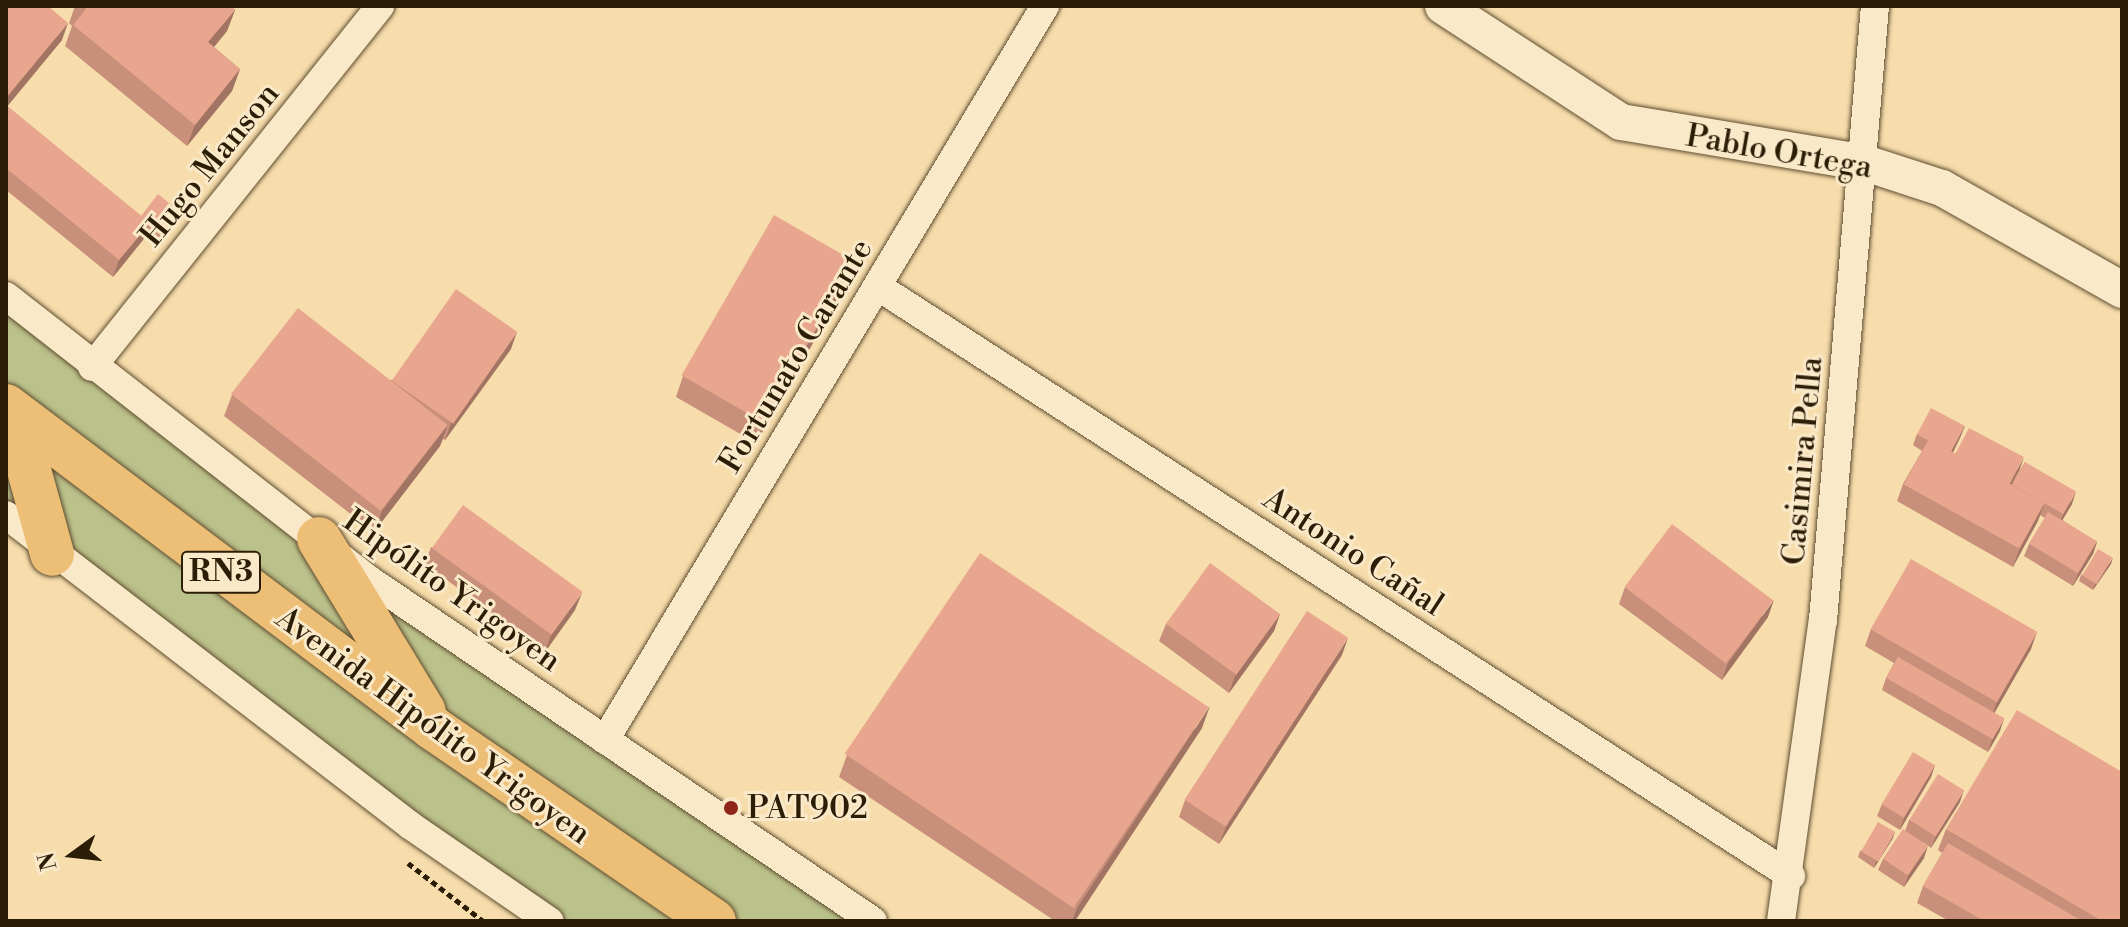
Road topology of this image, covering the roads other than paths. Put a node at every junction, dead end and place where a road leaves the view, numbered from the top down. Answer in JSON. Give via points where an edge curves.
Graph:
{"nodes":[{"id":1,"x":380,"y":6,"type":"edge"},
{"id":2,"x":1045,"y":6,"type":"edge"},
{"id":3,"x":1443,"y":6,"type":"edge"},
{"id":4,"x":1875,"y":6,"type":"edge"},
{"id":5,"x":1865,"y":163,"type":"junction"},
{"id":6,"x":877,"y":286,"type":"junction"},
{"id":7,"x":2122,"y":290,"type":"edge"},
{"id":8,"x":6,"y":296,"type":"edge"},
{"id":9,"x":92,"y":367,"type":"junction"},
{"id":10,"x":10,"y":409,"type":"edge"},
{"id":11,"x":6,"y":515,"type":"edge"},
{"id":12,"x":319,"y":539,"type":"junction"},
{"id":13,"x":52,"y":554,"type":"junction"},
{"id":14,"x":433,"y":728,"type":"junction"},
{"id":15,"x":605,"y":740,"type":"junction"},
{"id":16,"x":1791,"y":876,"type":"junction"},
{"id":17,"x":549,"y":921,"type":"edge"},
{"id":18,"x":714,"y":921,"type":"edge"},
{"id":19,"x":873,"y":921,"type":"edge"},
{"id":20,"x":1781,"y":921,"type":"edge"}],
"edges":[{"from":1,"to":9,"type":"street","name":"Hugo Manson"},
{"from":2,"to":6,"type":"street","name":"Fortunato Carante"},
{"from":3,"to":5,"type":"street","name":"Pablo Ortega","via":[[1621,122]]},
{"from":4,"to":5,"type":"street","name":"Casimira Pella"},
{"from":5,"to":7,"type":"street","name":"Pablo Ortega","via":[[1942,188]]},
{"from":5,"to":16,"type":"street","name":"Casimira Pella","via":[[1823,620]]},
{"from":6,"to":15,"type":"street","name":"Fortunato Carante"},
{"from":6,"to":16,"type":"street","name":"Antonio Cañal"},
{"from":8,"to":9,"type":"street","name":"Hipólito Yrigoyen"},
{"from":9,"to":12,"type":"street","name":"Hipólito Yrigoyen"},
{"from":10,"to":13,"type":"highway"},
{"from":10,"to":14,"type":"highway","name":"Avenida Hipólito Yrigoyen","number":"RN3"},
{"from":11,"to":13,"type":"street"},
{"from":12,"to":14,"type":"highway"},
{"from":12,"to":15,"type":"street","name":"Hipólito Yrigoyen","via":[[371,581]]},
{"from":13,"to":17,"type":"street","via":[[411,826]]},
{"from":14,"to":18,"type":"highway","name":"Avenida Hipólito Yrigoyen","number":"RN3"},
{"from":15,"to":19,"type":"street","name":"Hipólito Yrigoyen"},
{"from":16,"to":20,"type":"street","name":"Casimira Pella"}]}
